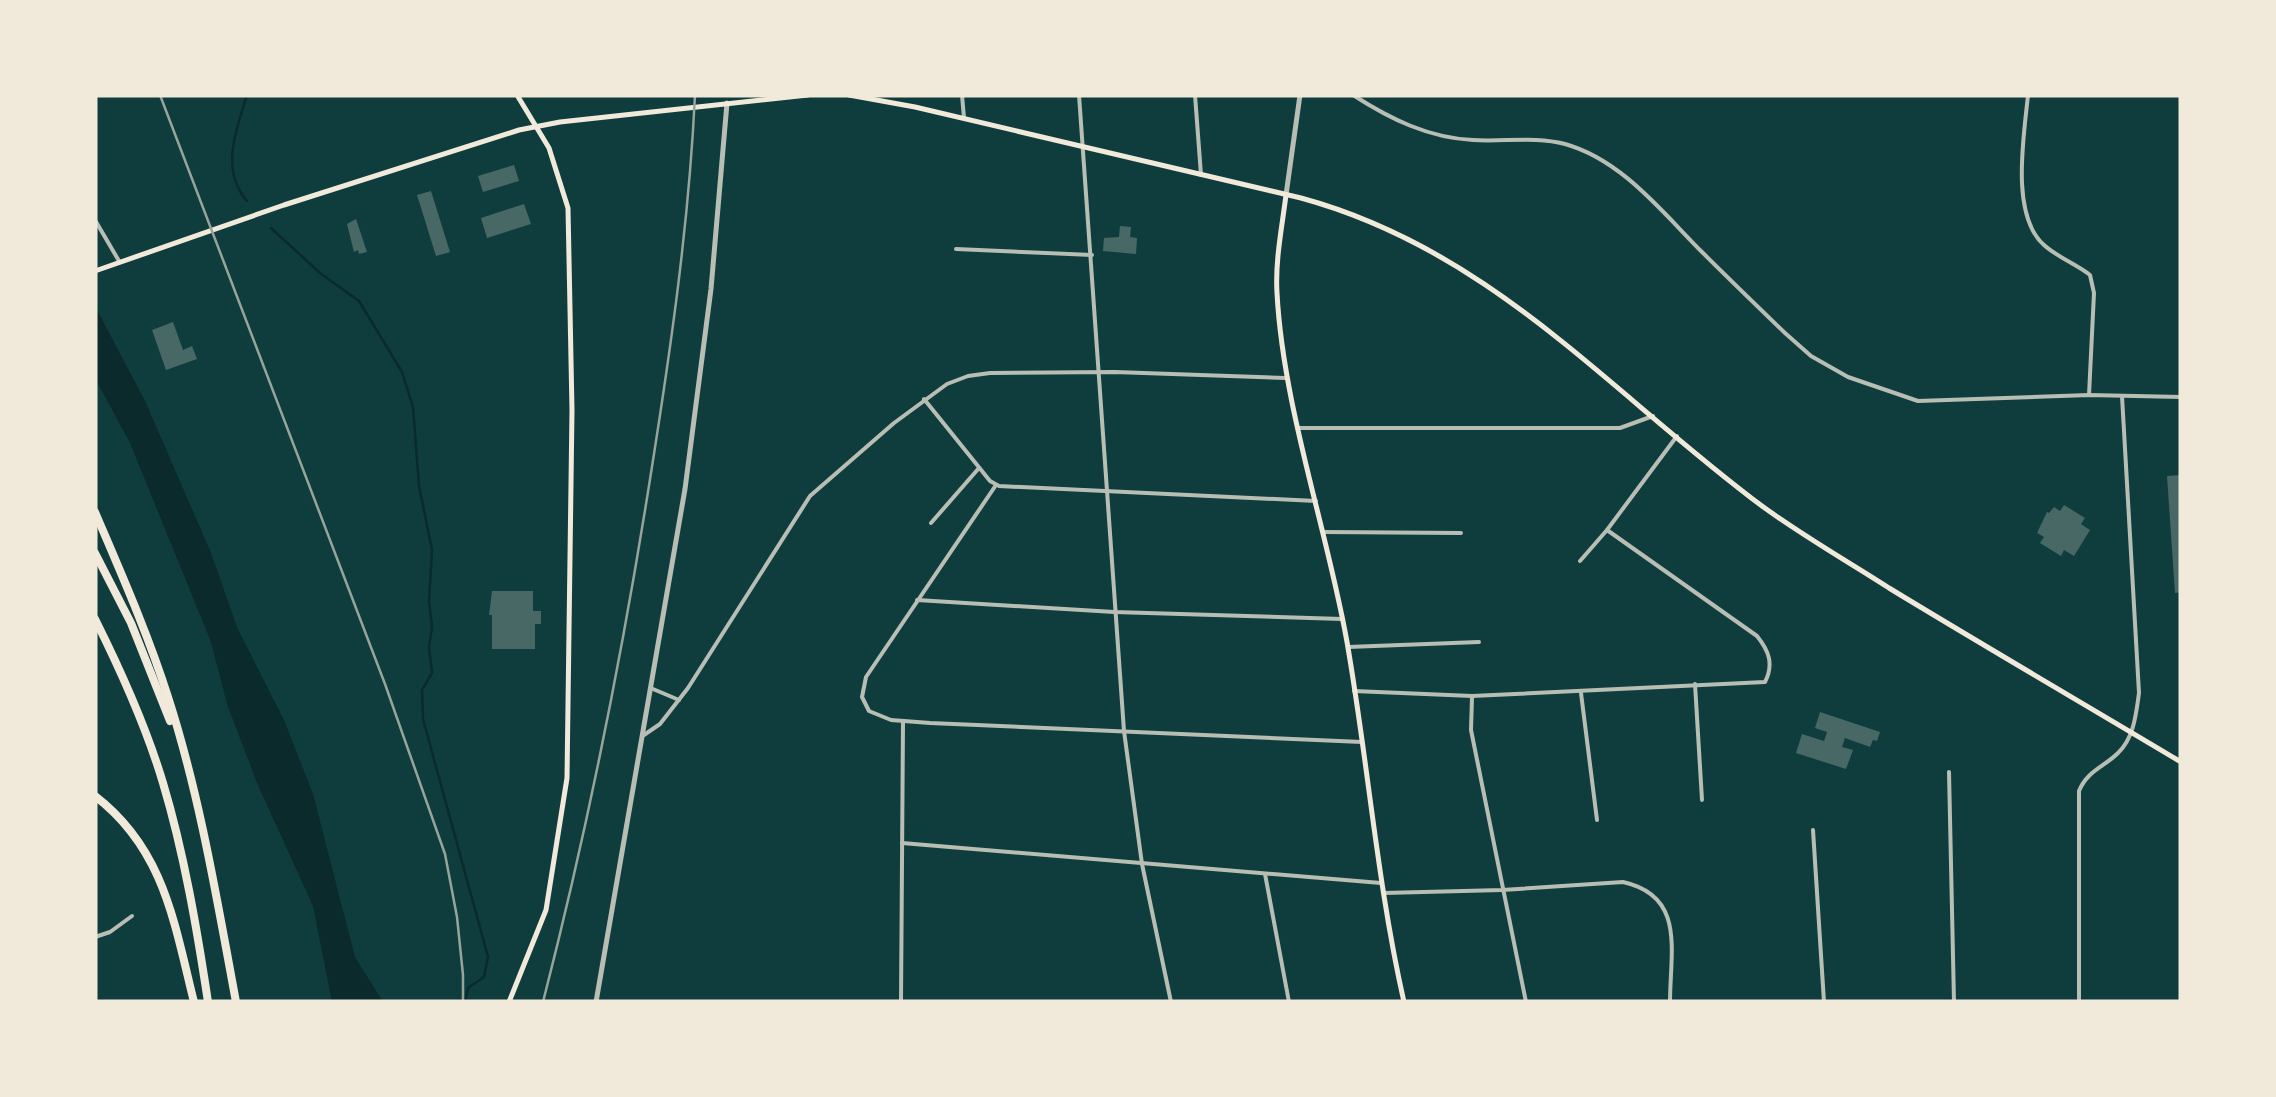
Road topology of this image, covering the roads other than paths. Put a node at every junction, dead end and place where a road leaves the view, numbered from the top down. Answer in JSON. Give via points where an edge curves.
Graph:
{"nodes":[{"id":1,"x":517,"y":95,"type":"edge"},
{"id":2,"x":808,"y":95,"type":"edge"},
{"id":3,"x":849,"y":95,"type":"edge"},
{"id":4,"x":962,"y":95,"type":"edge"},
{"id":5,"x":1079,"y":95,"type":"edge"},
{"id":6,"x":1195,"y":95,"type":"edge"},
{"id":7,"x":1300,"y":95,"type":"edge"},
{"id":8,"x":1353,"y":95,"type":"edge"},
{"id":9,"x":2028,"y":95,"type":"edge"},
{"id":10,"x":726,"y":104,"type":"junction"},
{"id":11,"x":964,"y":118,"type":"junction"},
{"id":12,"x":536,"y":126,"type":"junction"},
{"id":13,"x":1082,"y":146,"type":"junction"},
{"id":14,"x":1201,"y":174,"type":"junction"},
{"id":15,"x":1286,"y":195,"type":"junction"},
{"id":16,"x":95,"y":220,"type":"edge"},
{"id":17,"x":956,"y":249,"type":"dead end"},
{"id":18,"x":1092,"y":254,"type":"junction"},
{"id":19,"x":118,"y":261,"type":"junction"},
{"id":20,"x":95,"y":272,"type":"edge"},
{"id":21,"x":1099,"y":372,"type":"junction"},
{"id":22,"x":1289,"y":378,"type":"junction"},
{"id":23,"x":2090,"y":395,"type":"junction"},
{"id":24,"x":2122,"y":396,"type":"junction"},
{"id":25,"x":2181,"y":396,"type":"edge"},
{"id":26,"x":924,"y":399,"type":"junction"},
{"id":27,"x":1653,"y":416,"type":"junction"},
{"id":28,"x":1300,"y":428,"type":"junction"},
{"id":29,"x":1677,"y":436,"type":"junction"},
{"id":30,"x":980,"y":468,"type":"junction"},
{"id":31,"x":996,"y":485,"type":"junction"},
{"id":32,"x":1106,"y":492,"type":"junction"},
{"id":33,"x":1316,"y":501,"type":"junction"},
{"id":34,"x":95,"y":512,"type":"edge"},
{"id":35,"x":930,"y":523,"type":"dead end"},
{"id":36,"x":1608,"y":530,"type":"junction"},
{"id":37,"x":1323,"y":532,"type":"junction"},
{"id":38,"x":1461,"y":533,"type":"dead end"},
{"id":39,"x":95,"y":553,"type":"edge"},
{"id":40,"x":1580,"y":561,"type":"dead end"},
{"id":41,"x":916,"y":600,"type":"junction"},
{"id":42,"x":1114,"y":612,"type":"junction"},
{"id":43,"x":95,"y":619,"type":"edge"},
{"id":44,"x":1342,"y":619,"type":"junction"},
{"id":45,"x":1479,"y":642,"type":"dead end"},
{"id":46,"x":1348,"y":646,"type":"junction"},
{"id":47,"x":1695,"y":684,"type":"junction"},
{"id":48,"x":652,"y":689,"type":"junction"},
{"id":49,"x":1354,"y":691,"type":"junction"},
{"id":50,"x":1581,"y":693,"type":"junction"},
{"id":51,"x":1472,"y":696,"type":"junction"},
{"id":52,"x":679,"y":700,"type":"junction"},
{"id":53,"x":902,"y":721,"type":"junction"},
{"id":54,"x":1124,"y":731,"type":"junction"},
{"id":55,"x":2131,"y":733,"type":"junction"},
{"id":56,"x":644,"y":735,"type":"junction"},
{"id":57,"x":1362,"y":742,"type":"junction"},
{"id":58,"x":2181,"y":762,"type":"edge"},
{"id":59,"x":188,"y":772,"type":"junction"},
{"id":60,"x":1949,"y":772,"type":"dead end"},
{"id":61,"x":95,"y":796,"type":"edge"},
{"id":62,"x":1702,"y":800,"type":"dead end"},
{"id":63,"x":1597,"y":820,"type":"dead end"},
{"id":64,"x":1813,"y":830,"type":"dead end"},
{"id":65,"x":902,"y":843,"type":"junction"},
{"id":66,"x":1142,"y":864,"type":"junction"},
{"id":67,"x":1265,"y":874,"type":"junction"},
{"id":68,"x":1382,"y":883,"type":"junction"},
{"id":69,"x":1502,"y":890,"type":"junction"},
{"id":70,"x":1383,"y":892,"type":"junction"},
{"id":71,"x":132,"y":916,"type":"dead end"},
{"id":72,"x":95,"y":936,"type":"edge"},
{"id":73,"x":194,"y":1002,"type":"edge"},
{"id":74,"x":208,"y":1002,"type":"edge"},
{"id":75,"x":236,"y":1002,"type":"edge"},
{"id":76,"x":509,"y":1002,"type":"edge"},
{"id":77,"x":596,"y":1002,"type":"edge"},
{"id":78,"x":902,"y":1002,"type":"edge"},
{"id":79,"x":1171,"y":1002,"type":"edge"},
{"id":80,"x":1289,"y":1002,"type":"edge"},
{"id":81,"x":1404,"y":1002,"type":"edge"},
{"id":82,"x":1526,"y":1002,"type":"edge"},
{"id":83,"x":1670,"y":1002,"type":"edge"},
{"id":84,"x":1824,"y":1002,"type":"edge"},
{"id":85,"x":1954,"y":1002,"type":"edge"},
{"id":86,"x":2079,"y":1002,"type":"edge"}],
"edges":[{"from":1,"to":12,"type":"main road"},
{"from":2,"to":10,"type":"main road"},
{"from":3,"to":11,"type":"main road"},
{"from":4,"to":11,"type":"street"},
{"from":5,"to":13,"type":"street"},
{"from":6,"to":14,"type":"street"},
{"from":7,"to":15,"type":"street"},
{"from":8,"to":23,"type":"street","via":[[1442,137],[1524,138],[1597,158],[1628,178],[1784,333],[1848,377],[1918,400]]},
{"from":9,"to":23,"type":"street","via":[[2023,202],[2043,245],[2090,275]]},
{"from":10,"to":12,"type":"main road"},
{"from":10,"to":48,"type":"street","via":[[708,315]]},
{"from":11,"to":13,"type":"main road"},
{"from":12,"to":19,"type":"main road"},
{"from":12,"to":76,"type":"main road","via":[[562,183],[570,230],[568,764],[546,910]]},
{"from":13,"to":14,"type":"main road"},
{"from":13,"to":18,"type":"street"},
{"from":14,"to":15,"type":"main road"},
{"from":15,"to":22,"type":"main road","via":[[1276,282]]},
{"from":15,"to":27,"type":"main road","via":[[1382,225],[1444,256]]},
{"from":16,"to":19,"type":"street"},
{"from":17,"to":18,"type":"street"},
{"from":18,"to":21,"type":"street"},
{"from":19,"to":20,"type":"main road"},
{"from":21,"to":22,"type":"street"},
{"from":21,"to":26,"type":"street","via":[[972,374]]},
{"from":21,"to":32,"type":"street"},
{"from":22,"to":28,"type":"main road"},
{"from":23,"to":24,"type":"street"},
{"from":24,"to":25,"type":"street"},
{"from":24,"to":55,"type":"street","via":[[2139,681]]},
{"from":26,"to":30,"type":"street"},
{"from":26,"to":52,"type":"street","via":[[810,496]]},
{"from":27,"to":28,"type":"street","via":[[1620,428]]},
{"from":27,"to":29,"type":"main road"},
{"from":28,"to":33,"type":"main road"},
{"from":29,"to":36,"type":"street"},
{"from":29,"to":55,"type":"main road","via":[[1798,530]]},
{"from":30,"to":31,"type":"street"},
{"from":30,"to":35,"type":"street"},
{"from":31,"to":32,"type":"street"},
{"from":31,"to":41,"type":"street"},
{"from":32,"to":33,"type":"street"},
{"from":32,"to":42,"type":"street"},
{"from":33,"to":37,"type":"main road"},
{"from":34,"to":59,"type":"highway","via":[[141,620]]},
{"from":36,"to":40,"type":"street"},
{"from":36,"to":47,"type":"street","via":[[1768,650],[1765,682]]},
{"from":37,"to":38,"type":"street"},
{"from":37,"to":44,"type":"main road"},
{"from":39,"to":59,"type":"highway","via":[[131,623]]},
{"from":41,"to":42,"type":"street"},
{"from":41,"to":53,"type":"street","via":[[862,693],[868,711]]},
{"from":42,"to":44,"type":"street"},
{"from":42,"to":54,"type":"street"},
{"from":43,"to":74,"type":"highway","via":[[163,782]]},
{"from":44,"to":46,"type":"main road"},
{"from":45,"to":46,"type":"street"},
{"from":46,"to":49,"type":"main road"},
{"from":47,"to":50,"type":"street"},
{"from":47,"to":62,"type":"street"},
{"from":48,"to":52,"type":"street"},
{"from":48,"to":56,"type":"street"},
{"from":49,"to":51,"type":"street"},
{"from":49,"to":57,"type":"main road"},
{"from":50,"to":51,"type":"street"},
{"from":50,"to":63,"type":"street"},
{"from":51,"to":69,"type":"street","via":[[1471,730]]},
{"from":52,"to":56,"type":"street"},
{"from":53,"to":54,"type":"street"},
{"from":53,"to":65,"type":"street"},
{"from":54,"to":57,"type":"street"},
{"from":54,"to":66,"type":"street"},
{"from":55,"to":58,"type":"main road"},
{"from":55,"to":86,"type":"street","via":[[2079,791]]},
{"from":56,"to":77,"type":"street"},
{"from":57,"to":68,"type":"main road"},
{"from":59,"to":75,"type":"highway"},
{"from":60,"to":85,"type":"street"},
{"from":61,"to":73,"type":"highway","via":[[137,835],[154,865]]},
{"from":64,"to":84,"type":"street"},
{"from":65,"to":66,"type":"street"},
{"from":65,"to":78,"type":"street"},
{"from":66,"to":67,"type":"street"},
{"from":66,"to":79,"type":"street"},
{"from":67,"to":68,"type":"street"},
{"from":67,"to":80,"type":"street"},
{"from":68,"to":70,"type":"main road"},
{"from":69,"to":70,"type":"street"},
{"from":69,"to":82,"type":"street"},
{"from":69,"to":83,"type":"street","via":[[1622,882],[1652,892],[1670,919]]},
{"from":70,"to":81,"type":"main road"},
{"from":71,"to":72,"type":"street"}]}
